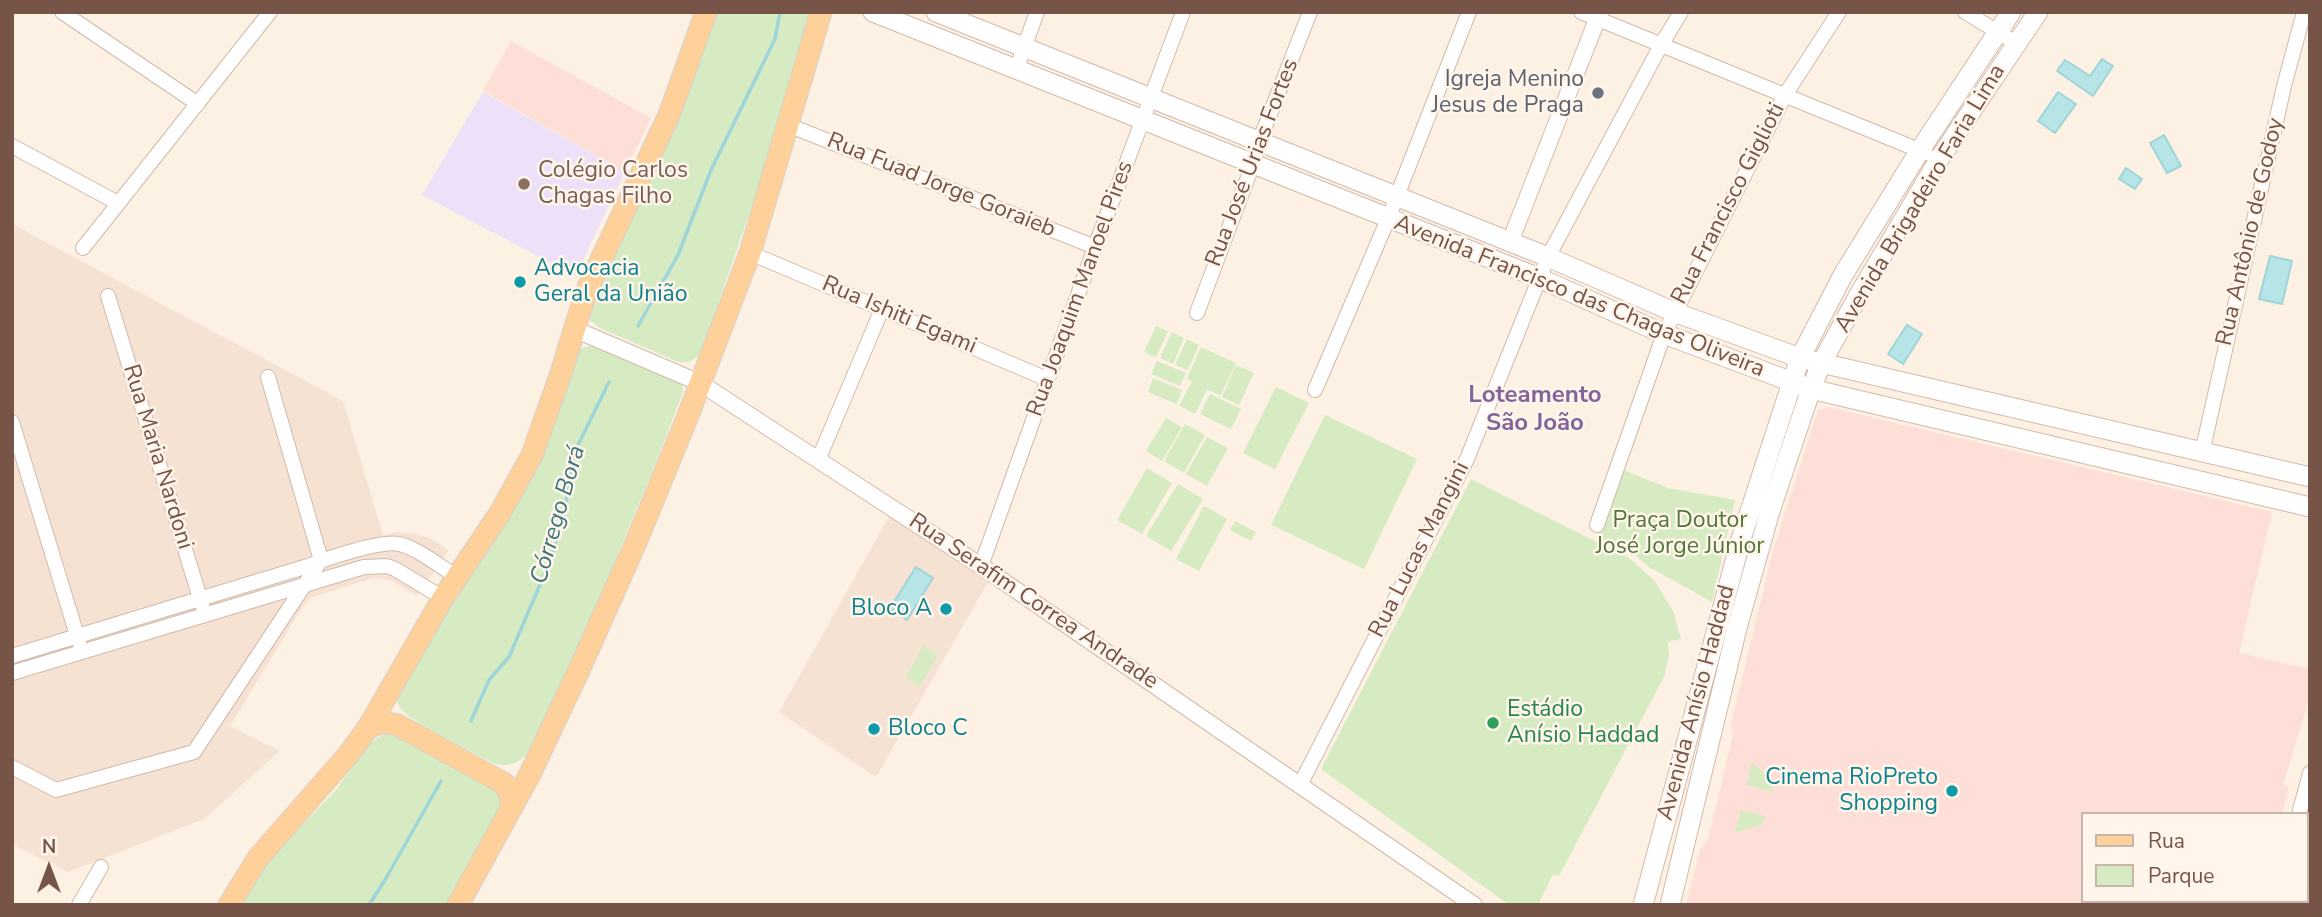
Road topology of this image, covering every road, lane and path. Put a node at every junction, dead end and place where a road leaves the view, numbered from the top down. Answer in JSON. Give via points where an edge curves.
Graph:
{"nodes":[{"id":1,"x":62,"y":12,"type":"edge"},
{"id":2,"x":270,"y":12,"type":"edge"},
{"id":3,"x":706,"y":12,"type":"edge"},
{"id":4,"x":821,"y":12,"type":"edge"},
{"id":5,"x":873,"y":12,"type":"edge"},
{"id":6,"x":936,"y":12,"type":"edge"},
{"id":7,"x":1037,"y":12,"type":"edge"},
{"id":8,"x":1183,"y":12,"type":"edge"},
{"id":9,"x":1310,"y":12,"type":"edge"},
{"id":10,"x":1469,"y":12,"type":"edge"},
{"id":11,"x":1581,"y":12,"type":"edge"},
{"id":12,"x":1681,"y":12,"type":"edge"},
{"id":13,"x":1839,"y":12,"type":"edge"},
{"id":14,"x":1965,"y":12,"type":"edge"},
{"id":15,"x":2011,"y":12,"type":"edge"},
{"id":16,"x":2038,"y":12,"type":"edge"},
{"id":17,"x":2304,"y":12,"type":"edge"},
{"id":18,"x":1599,"y":16,"type":"edge"},
{"id":19,"x":1998,"y":32,"type":"junction"},
{"id":20,"x":2016,"y":43,"type":"junction"},
{"id":21,"x":1661,"y":45,"type":"junction"},
{"id":22,"x":1024,"y":47,"type":"junction"},
{"id":23,"x":1016,"y":70,"type":"junction"},
{"id":24,"x":1785,"y":95,"type":"junction"},
{"id":25,"x":1151,"y":97,"type":"junction"},
{"id":26,"x":198,"y":104,"type":"junction"},
{"id":27,"x":1143,"y":121,"type":"junction"},
{"id":28,"x":788,"y":125,"type":"junction"},
{"id":29,"x":1259,"y":142,"type":"junction"},
{"id":30,"x":12,"y":146,"type":"edge"},
{"id":31,"x":1920,"y":150,"type":"junction"},
{"id":32,"x":1940,"y":158,"type":"junction"},
{"id":33,"x":1253,"y":164,"type":"junction"},
{"id":34,"x":1396,"y":197,"type":"junction"},
{"id":35,"x":118,"y":203,"type":"junction"},
{"id":36,"x":1388,"y":219,"type":"junction"},
{"id":37,"x":1510,"y":242,"type":"junction"},
{"id":38,"x":1095,"y":247,"type":"junction"},
{"id":39,"x":83,"y":248,"type":"dead end"},
{"id":40,"x":750,"y":253,"type":"junction"},
{"id":41,"x":1548,"y":257,"type":"junction"},
{"id":42,"x":1539,"y":278,"type":"junction"},
{"id":43,"x":108,"y":296,"type":"dead end"},
{"id":44,"x":882,"y":309,"type":"junction"},
{"id":45,"x":1674,"y":312,"type":"junction"},
{"id":46,"x":1197,"y":313,"type":"dead end"},
{"id":47,"x":574,"y":329,"type":"junction"},
{"id":48,"x":1664,"y":334,"type":"junction"},
{"id":49,"x":1800,"y":358,"type":"junction"},
{"id":50,"x":1821,"y":364,"type":"junction"},
{"id":51,"x":268,"y":377,"type":"dead end"},
{"id":52,"x":1047,"y":379,"type":"junction"},
{"id":53,"x":1792,"y":382,"type":"junction"},
{"id":54,"x":701,"y":383,"type":"junction"},
{"id":55,"x":1918,"y":387,"type":"junction"},
{"id":56,"x":1811,"y":389,"type":"junction"},
{"id":57,"x":1315,"y":390,"type":"dead end"},
{"id":58,"x":1913,"y":413,"type":"junction"},
{"id":59,"x":12,"y":422,"type":"edge"},
{"id":60,"x":2086,"y":426,"type":"junction"},
{"id":61,"x":2076,"y":452,"type":"junction"},
{"id":62,"x":2202,"y":453,"type":"junction"},
{"id":63,"x":819,"y":458,"type":"junction"},
{"id":64,"x":2270,"y":468,"type":"junction"},
{"id":65,"x":2310,"y":477,"type":"edge"},
{"id":66,"x":2196,"y":480,"type":"junction"},
{"id":67,"x":2263,"y":496,"type":"junction"},
{"id":68,"x":2310,"y":507,"type":"edge"},
{"id":69,"x":1597,"y":525,"type":"dead end"},
{"id":70,"x":386,"y":543,"type":"junction"},
{"id":71,"x":321,"y":560,"type":"junction"},
{"id":72,"x":387,"y":566,"type":"junction"},
{"id":73,"x":981,"y":566,"type":"junction"},
{"id":74,"x":457,"y":577,"type":"junction"},
{"id":75,"x":303,"y":586,"type":"junction"},
{"id":76,"x":443,"y":598,"type":"junction"},
{"id":77,"x":200,"y":599,"type":"junction"},
{"id":78,"x":205,"y":617,"type":"junction"},
{"id":79,"x":1717,"y":623,"type":"junction"},
{"id":80,"x":1737,"y":628,"type":"junction"},
{"id":81,"x":76,"y":636,"type":"junction"},
{"id":82,"x":82,"y":652,"type":"junction"},
{"id":83,"x":12,"y":656,"type":"edge"},
{"id":84,"x":12,"y":673,"type":"edge"},
{"id":85,"x":388,"y":696,"type":"junction"},
{"id":86,"x":398,"y":725,"type":"junction"},
{"id":87,"x":368,"y":727,"type":"junction"},
{"id":88,"x":12,"y":767,"type":"edge"},
{"id":89,"x":529,"y":776,"type":"junction"},
{"id":90,"x":2309,"y":780,"type":"edge"},
{"id":91,"x":1301,"y":783,"type":"junction"},
{"id":92,"x":505,"y":784,"type":"junction"},
{"id":93,"x":511,"y":809,"type":"junction"},
{"id":94,"x":2300,"y":812,"type":"edge"},
{"id":95,"x":101,"y":867,"type":"dead end"},
{"id":96,"x":79,"y":905,"type":"edge"},
{"id":97,"x":229,"y":905,"type":"edge"},
{"id":98,"x":458,"y":905,"type":"edge"},
{"id":99,"x":1474,"y":905,"type":"edge"},
{"id":100,"x":1643,"y":905,"type":"edge"},
{"id":101,"x":1670,"y":905,"type":"edge"}],
"edges":[{"from":1,"to":26,"type":"street"},
{"from":2,"to":26,"type":"street"},
{"from":3,"to":47,"type":"main road","via":[[668,116],[586,292]]},
{"from":4,"to":28,"type":"main road"},
{"from":5,"to":23,"type":"main road","name":"Avenida Francisco das Chagas Oliveira"},
{"from":6,"to":22,"type":"main road","name":"Avenida Francisco das Chagas Oliveira"},
{"from":7,"to":22,"type":"street"},
{"from":8,"to":25,"type":"street","name":"Rua Joaquim Manoel Pires"},
{"from":9,"to":29,"type":"street","name":"Rua José Urias Fortes"},
{"from":10,"to":34,"type":"street"},
{"from":11,"to":18,"type":"street"},
{"from":12,"to":21,"type":"street","name":"Rua Lucas Mangini"},
{"from":13,"to":24,"type":"street","name":"Rua Francisco Giglioti"},
{"from":14,"to":19,"type":"street"},
{"from":15,"to":19,"type":"main road","name":"Avenida Brigadeiro Faria Lima"},
{"from":16,"to":20,"type":"main road","name":"Avenida Brigadeiro Faria Lima"},
{"from":17,"to":62,"type":"street","name":"Rua Antônio de Godoy"},
{"from":18,"to":21,"type":"street"},
{"from":18,"to":37,"type":"street"},
{"from":19,"to":20,"type":"street"},
{"from":19,"to":31,"type":"main road","name":"Avenida Brigadeiro Faria Lima"},
{"from":20,"to":32,"type":"main road","name":"Avenida Brigadeiro Faria Lima"},
{"from":21,"to":24,"type":"street"},
{"from":21,"to":41,"type":"street","name":"Rua Lucas Mangini"},
{"from":22,"to":23,"type":"street"},
{"from":22,"to":25,"type":"main road","name":"Avenida Francisco das Chagas Oliveira"},
{"from":23,"to":27,"type":"main road","name":"Avenida Francisco das Chagas Oliveira"},
{"from":24,"to":31,"type":"street"},
{"from":24,"to":45,"type":"street","name":"Rua Francisco Giglioti"},
{"from":25,"to":27,"type":"street","name":"Rua Joaquim Manoel Pires"},
{"from":25,"to":29,"type":"main road","name":"Avenida Francisco das Chagas Oliveira"},
{"from":26,"to":35,"type":"street"},
{"from":27,"to":33,"type":"main road","name":"Avenida Francisco das Chagas Oliveira"},
{"from":27,"to":38,"type":"street","name":"Rua Joaquim Manoel Pires"},
{"from":28,"to":38,"type":"street","name":"Rua Fuad Jorge Goraieb"},
{"from":28,"to":40,"type":"main road"},
{"from":29,"to":33,"type":"street","name":"Rua José Urias Fortes"},
{"from":29,"to":34,"type":"main road","name":"Avenida Francisco das Chagas Oliveira"},
{"from":30,"to":35,"type":"street"},
{"from":31,"to":32,"type":"street"},
{"from":31,"to":49,"type":"main road","name":"Avenida Brigadeiro Faria Lima","via":[[1843,275]]},
{"from":32,"to":50,"type":"main road","name":"Avenida Brigadeiro Faria Lima"},
{"from":33,"to":36,"type":"main road","name":"Avenida Francisco das Chagas Oliveira"},
{"from":33,"to":46,"type":"street","name":"Rua José Urias Fortes"},
{"from":34,"to":36,"type":"street"},
{"from":34,"to":37,"type":"main road","name":"Avenida Francisco das Chagas Oliveira"},
{"from":35,"to":39,"type":"street"},
{"from":36,"to":42,"type":"main road","name":"Avenida Francisco das Chagas Oliveira"},
{"from":36,"to":57,"type":"street"},
{"from":37,"to":41,"type":"main road","name":"Avenida Francisco das Chagas Oliveira"},
{"from":38,"to":52,"type":"street","name":"Rua Joaquim Manoel Pires"},
{"from":40,"to":44,"type":"street","name":"Rua Ishiti Egami"},
{"from":40,"to":54,"type":"main road"},
{"from":41,"to":42,"type":"street","name":"Rua Lucas Mangini"},
{"from":41,"to":45,"type":"main road","name":"Avenida Francisco das Chagas Oliveira"},
{"from":42,"to":48,"type":"main road","name":"Avenida Francisco das Chagas Oliveira"},
{"from":42,"to":91,"type":"street","name":"Rua Lucas Mangini","via":[[1467,459]]},
{"from":43,"to":77,"type":"street","name":"Rua Maria Nardoni"},
{"from":44,"to":52,"type":"street","name":"Rua Ishiti Egami"},
{"from":44,"to":63,"type":"street"},
{"from":45,"to":48,"type":"street","name":"Rua Francisco Giglioti"},
{"from":45,"to":49,"type":"main road","name":"Avenida Francisco das Chagas Oliveira"},
{"from":47,"to":54,"type":"street","name":"Rua Serafim Correa Andrade"},
{"from":47,"to":74,"type":"main road","via":[[531,455],[500,513]]},
{"from":48,"to":53,"type":"main road","name":"Avenida Francisco das Chagas Oliveira"},
{"from":48,"to":69,"type":"street","name":"Rua Francisco Giglioti"},
{"from":49,"to":50,"type":"main road","name":"Avenida Francisco das Chagas Oliveira"},
{"from":49,"to":53,"type":"main road","name":"Avenida Brigadeiro Faria Lima"},
{"from":50,"to":55,"type":"main road","name":"Avenida Francisco das Chagas Oliveira"},
{"from":50,"to":56,"type":"main road","name":"Avenida Brigadeiro Faria Lima"},
{"from":51,"to":71,"type":"street"},
{"from":52,"to":73,"type":"street","name":"Rua Joaquim Manoel Pires"},
{"from":53,"to":56,"type":"main road","name":"Avenida Francisco das Chagas Oliveira"},
{"from":53,"to":79,"type":"main road","name":"Avenida Anísio Haddad"},
{"from":54,"to":63,"type":"street","name":"Rua Serafim Correa Andrade"},
{"from":54,"to":89,"type":"main road","via":[[637,540]]},
{"from":55,"to":58,"type":"main road"},
{"from":55,"to":60,"type":"main road","name":"Avenida Francisco das Chagas Oliveira"},
{"from":56,"to":58,"type":"main road","name":"Avenida Francisco das Chagas Oliveira"},
{"from":56,"to":80,"type":"main road","name":"Avenida Anísio Haddad"},
{"from":58,"to":61,"type":"main road","name":"Avenida Francisco das Chagas Oliveira"},
{"from":59,"to":81,"type":"street"},
{"from":60,"to":61,"type":"main road"},
{"from":60,"to":62,"type":"main road","name":"Avenida Francisco das Chagas Oliveira"},
{"from":61,"to":66,"type":"main road","name":"Avenida Francisco das Chagas Oliveira"},
{"from":62,"to":64,"type":"main road","name":"Avenida Francisco das Chagas Oliveira"},
{"from":62,"to":66,"type":"main road"},
{"from":63,"to":73,"type":"street","name":"Rua Serafim Correa Andrade"},
{"from":64,"to":65,"type":"main road","name":"Avenida Francisco das Chagas Oliveira"},
{"from":64,"to":67,"type":"main road"},
{"from":66,"to":67,"type":"main road","name":"Avenida Francisco das Chagas Oliveira"},
{"from":67,"to":68,"type":"main road","name":"Avenida Francisco das Chagas Oliveira"},
{"from":70,"to":71,"type":"street"},
{"from":70,"to":72,"type":"street"},
{"from":70,"to":74,"type":"street","via":[[406,547]]},
{"from":71,"to":75,"type":"street"},
{"from":71,"to":77,"type":"street"},
{"from":72,"to":75,"type":"street","via":[[364,567]]},
{"from":72,"to":76,"type":"street"},
{"from":73,"to":91,"type":"street","name":"Rua Serafim Correa Andrade"},
{"from":74,"to":76,"type":"main road"},
{"from":75,"to":78,"type":"street"},
{"from":75,"to":88,"type":"street","via":[[194,752],[56,790]]},
{"from":76,"to":85,"type":"main road"},
{"from":77,"to":78,"type":"street","name":"Rua Maria Nardoni"},
{"from":77,"to":81,"type":"street"},
{"from":78,"to":82,"type":"street"},
{"from":79,"to":80,"type":"main road"},
{"from":79,"to":100,"type":"main road","name":"Avenida Anísio Haddad"},
{"from":80,"to":101,"type":"main road","name":"Avenida Anísio Haddad"},
{"from":81,"to":82,"type":"street"},
{"from":81,"to":83,"type":"street"},
{"from":82,"to":84,"type":"street"},
{"from":85,"to":86,"type":"main road"},
{"from":85,"to":87,"type":"main road"},
{"from":86,"to":87,"type":"main road","via":[[383,722]]},
{"from":86,"to":92,"type":"main road"},
{"from":87,"to":97,"type":"main road","via":[[258,858]]},
{"from":89,"to":92,"type":"main road"},
{"from":89,"to":93,"type":"main road"},
{"from":90,"to":94,"type":"street"},
{"from":91,"to":99,"type":"street","name":"Rua Serafim Correa Andrade"},
{"from":92,"to":93,"type":"main road"},
{"from":93,"to":98,"type":"main road"},
{"from":95,"to":96,"type":"street"}]}
